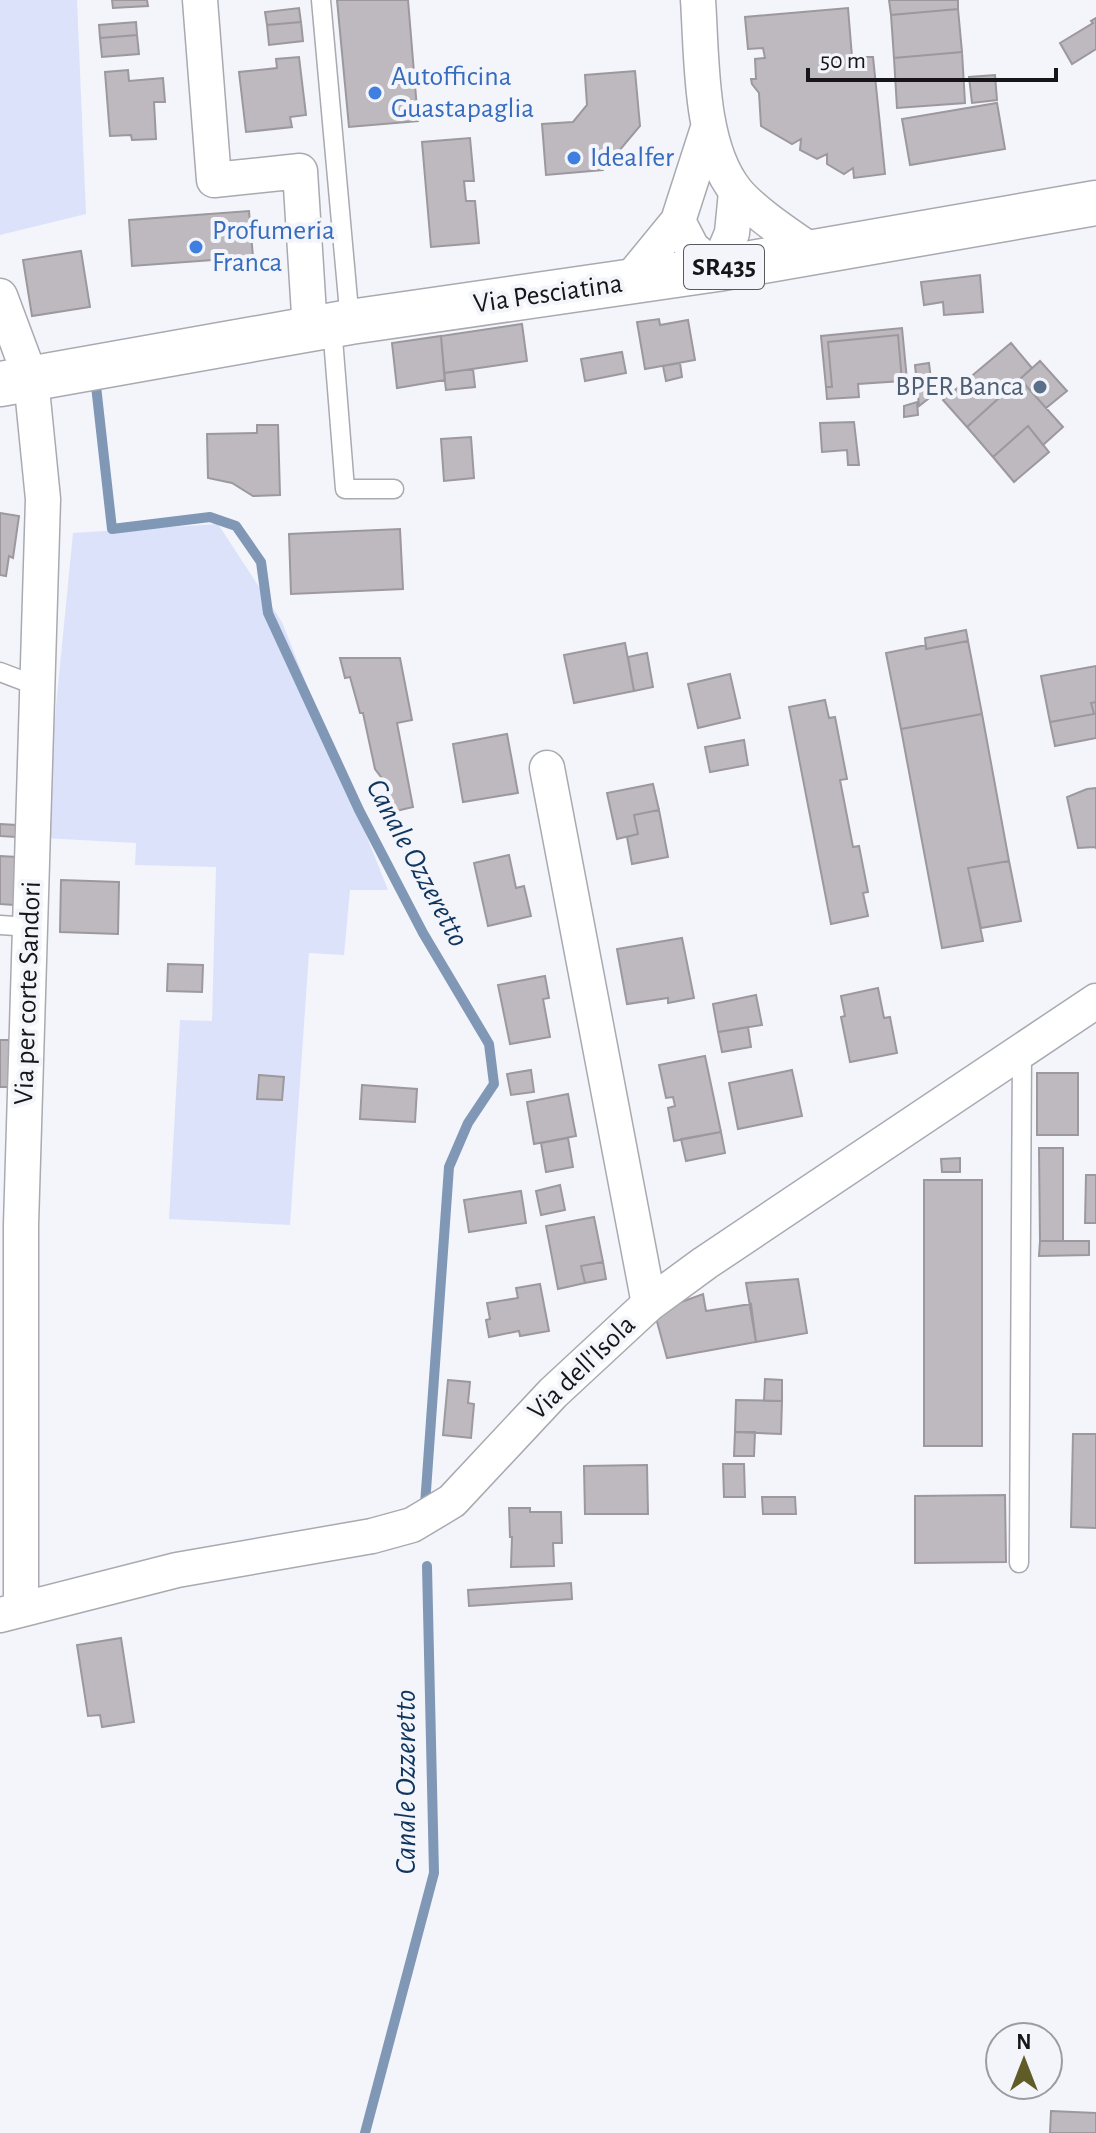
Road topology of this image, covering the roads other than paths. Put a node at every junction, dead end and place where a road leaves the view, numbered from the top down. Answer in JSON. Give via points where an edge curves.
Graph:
{"nodes":[{"id":1,"x":200,"y":0,"type":"edge"},
{"id":2,"x":321,"y":0,"type":"edge"},
{"id":3,"x":698,"y":0,"type":"edge"},
{"id":4,"x":708,"y":128,"type":"junction"},
{"id":5,"x":736,"y":192,"type":"junction"},
{"id":6,"x":1096,"y":203,"type":"edge"},
{"id":7,"x":678,"y":221,"type":"junction"},
{"id":8,"x":813,"y":252,"type":"junction"},
{"id":9,"x":717,"y":269,"type":"junction"},
{"id":10,"x":628,"y":282,"type":"junction"},
{"id":11,"x":0,"y":296,"type":"edge"},
{"id":12,"x":331,"y":326,"type":"junction"},
{"id":13,"x":16,"y":382,"type":"edge"},
{"id":14,"x":394,"y":489,"type":"dead end"},
{"id":15,"x":0,"y":672,"type":"edge"},
{"id":16,"x":37,"y":686,"type":"junction"},
{"id":17,"x":547,"y":768,"type":"dead end"},
{"id":18,"x":15,"y":926,"type":"edge"},
{"id":19,"x":1096,"y":1001,"type":"edge"},
{"id":20,"x":1022,"y":1051,"type":"junction"},
{"id":21,"x":649,"y":1304,"type":"junction"},
{"id":22,"x":1019,"y":1563,"type":"dead end"},
{"id":23,"x":10,"y":1612,"type":"edge"}],
"edges":[{"from":1,"to":12,"type":"street","via":[[214,180],[300,171]]},
{"from":2,"to":12,"type":"lane"},
{"from":3,"to":4,"type":"street"},
{"from":4,"to":5,"type":"street"},
{"from":4,"to":7,"type":"street"},
{"from":5,"to":8,"type":"street"},
{"from":5,"to":9,"type":"street","via":[[732,233]]},
{"from":6,"to":8,"type":"main road","name":"Via Pesciatina","number":"SR435"},
{"from":7,"to":9,"type":"street","via":[[692,248]]},
{"from":7,"to":10,"type":"street"},
{"from":8,"to":9,"type":"main road","name":"Via Pesciatina","number":"SR435"},
{"from":9,"to":10,"type":"main road","name":"Via Pesciatina","number":"SR435"},
{"from":10,"to":12,"type":"main road","name":"Via Pesciatina","number":"SR435"},
{"from":11,"to":13,"type":"street","name":"Via per corte Sandori"},
{"from":12,"to":13,"type":"main road","name":"Via Pesciatina"},
{"from":12,"to":14,"type":"lane","via":[[345,489]]},
{"from":13,"to":16,"type":"street","name":"Via per corte Sandori","via":[[43,499]]},
{"from":15,"to":16,"type":"lane"},
{"from":16,"to":18,"type":"street","name":"Via per corte Sandori"},
{"from":17,"to":21,"type":"street"},
{"from":18,"to":23,"type":"street","name":"Via per corte Sandori","via":[[21,1225]]},
{"from":19,"to":20,"type":"street","name":"Via dell'Isola"},
{"from":20,"to":21,"type":"street","name":"Via dell'Isola"},
{"from":20,"to":22,"type":"lane"},
{"from":21,"to":23,"type":"street","name":"Via dell'Isola","via":[[553,1393],[452,1501],[412,1525],[177,1570]]}]}
